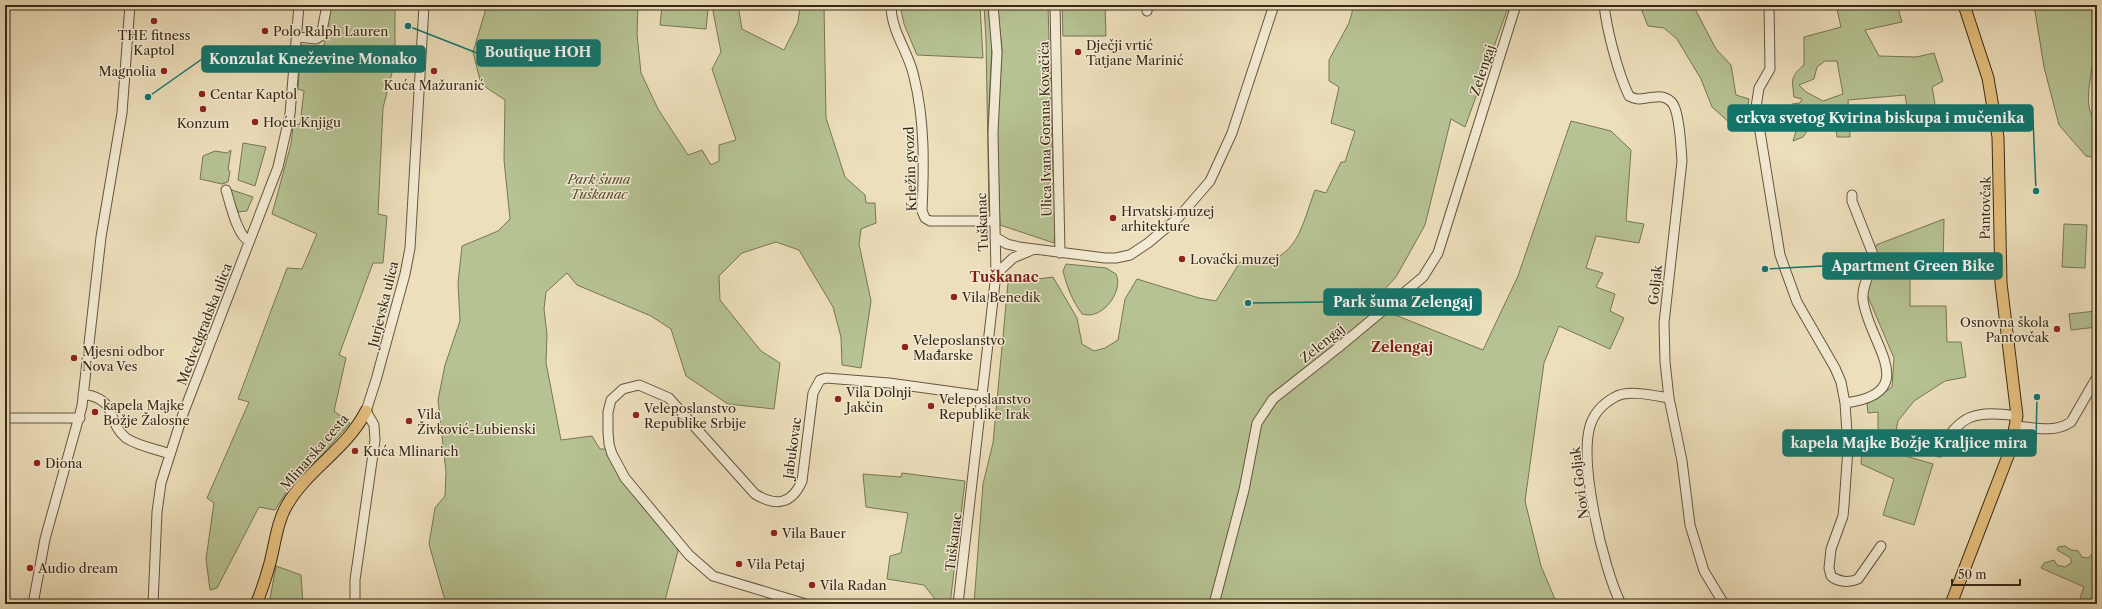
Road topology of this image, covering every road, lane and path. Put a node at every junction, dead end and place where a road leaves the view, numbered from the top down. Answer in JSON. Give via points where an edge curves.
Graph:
{"nodes":[{"id":1,"x":130,"y":5,"type":"edge"},
{"id":2,"x":299,"y":5,"type":"edge"},
{"id":3,"x":327,"y":5,"type":"edge"},
{"id":4,"x":424,"y":5,"type":"edge"},
{"id":5,"x":891,"y":5,"type":"edge"},
{"id":6,"x":992,"y":5,"type":"edge"},
{"id":7,"x":1055,"y":5,"type":"edge"},
{"id":8,"x":1274,"y":5,"type":"edge"},
{"id":9,"x":1516,"y":5,"type":"edge"},
{"id":10,"x":1604,"y":5,"type":"edge"},
{"id":11,"x":1769,"y":5,"type":"edge"},
{"id":12,"x":1964,"y":5,"type":"edge"},
{"id":13,"x":298,"y":37,"type":"junction"},
{"id":14,"x":226,"y":190,"type":"dead end"},
{"id":15,"x":1852,"y":194,"type":"dead end"},
{"id":16,"x":995,"y":221,"type":"junction"},
{"id":17,"x":995,"y":236,"type":"junction"},
{"id":18,"x":249,"y":241,"type":"junction"},
{"id":19,"x":1038,"y":250,"type":"junction"},
{"id":20,"x":1060,"y":253,"type":"junction"},
{"id":21,"x":996,"y":274,"type":"junction"},
{"id":22,"x":2097,"y":378,"type":"edge"},
{"id":23,"x":83,"y":394,"type":"junction"},
{"id":24,"x":982,"y":396,"type":"junction"},
{"id":25,"x":1669,"y":398,"type":"junction"},
{"id":26,"x":1845,"y":403,"type":"junction"},
{"id":27,"x":366,"y":411,"type":"junction"},
{"id":28,"x":5,"y":418,"type":"edge"},
{"id":29,"x":80,"y":418,"type":"junction"},
{"id":30,"x":2017,"y":421,"type":"junction"},
{"id":31,"x":1939,"y":452,"type":"dead end"},
{"id":32,"x":170,"y":454,"type":"junction"},
{"id":33,"x":1881,"y":546,"type":"dead end"},
{"id":34,"x":33,"y":604,"type":"edge"},
{"id":35,"x":152,"y":604,"type":"edge"},
{"id":36,"x":256,"y":604,"type":"edge"},
{"id":37,"x":355,"y":604,"type":"edge"},
{"id":38,"x":806,"y":604,"type":"edge"},
{"id":39,"x":958,"y":604,"type":"edge"},
{"id":40,"x":1214,"y":604,"type":"edge"},
{"id":41,"x":1621,"y":604,"type":"edge"},
{"id":42,"x":1724,"y":604,"type":"edge"},
{"id":43,"x":1951,"y":604,"type":"edge"}],
"edges":[{"from":1,"to":23,"type":"street","via":[[124,98],[101,237]]},
{"from":2,"to":13,"type":"street","name":"Medvedgradska ulica"},
{"from":3,"to":13,"type":"street","via":[[321,36],[316,39]]},
{"from":4,"to":27,"type":"street","name":"Jurjevska ulica","via":[[410,248]]},
{"from":5,"to":16,"type":"street","name":"Krležin gvozd","via":[[894,29],[914,77],[924,144],[922,211],[925,218],[930,221]]},
{"from":6,"to":16,"type":"street","name":"Tuškanac","via":[[997,52],[993,106]]},
{"from":7,"to":20,"type":"street","name":"Ulica Ivana Gorana Kovačića"},
{"from":8,"to":20,"type":"street","via":[[1232,133],[1210,181],[1195,200],[1148,243],[1130,254],[1105,258]]},
{"from":9,"to":40,"type":"street","name":"Zelengaj","via":[[1438,252],[1423,277],[1273,399],[1256,423],[1244,490]]},
{"from":10,"to":25,"type":"street","name":"Goljak","via":[[1624,87],[1629,96],[1639,100],[1655,97],[1670,100],[1674,106],[1680,138],[1682,161],[1664,323]]},
{"from":11,"to":26,"type":"street","via":[[1770,70],[1759,88],[1756,108],[1780,255],[1797,302],[1838,375]]},
{"from":12,"to":30,"type":"main road","name":"Pantovčak","via":[[1988,78],[1998,137],[2001,283]]},
{"from":13,"to":18,"type":"street","name":"Medvedgradska ulica","via":[[290,114],[278,167]]},
{"from":14,"to":18,"type":"street","via":[[239,227],[244,238]]},
{"from":15,"to":26,"type":"street","via":[[1852,201],[1874,256],[1864,287],[1863,300],[1885,362],[1886,376],[1877,395]]},
{"from":16,"to":17,"type":"street","name":"Tuškanac"},
{"from":17,"to":19,"type":"street","via":[[1007,244]]},
{"from":17,"to":21,"type":"street","name":"Tuškanac"},
{"from":18,"to":32,"type":"street","name":"Medvedgradska ulica"},
{"from":19,"to":20,"type":"street"},
{"from":19,"to":21,"type":"street","via":[[1017,255]]},
{"from":21,"to":24,"type":"street","name":"Tuškanac"},
{"from":22,"to":30,"type":"street","via":[[2071,422],[2066,426],[2048,429]]},
{"from":23,"to":29,"type":"street"},
{"from":23,"to":32,"type":"street","via":[[107,404],[117,426],[128,439]]},
{"from":24,"to":38,"type":"street","name":"Jabukovac","via":[[889,383],[826,378],[820,380],[813,393],[802,482],[797,493],[789,499],[777,502],[766,501],[755,494],[669,398],[639,385],[623,389],[616,394],[611,400],[608,412],[608,444],[612,454],[625,478],[689,555],[713,576]]},
{"from":24,"to":39,"type":"street","name":"Tuškanac"},
{"from":25,"to":41,"type":"street","name":"Novi Goljak","via":[[1635,393],[1617,396],[1597,412],[1590,425],[1587,440],[1589,474],[1596,520],[1608,568]]},
{"from":25,"to":42,"type":"street","name":"Goljak","via":[[1682,461],[1690,524],[1704,571]]},
{"from":26,"to":33,"type":"street","via":[[1848,448],[1844,505],[1831,549],[1831,576],[1841,581],[1858,579]]},
{"from":27,"to":36,"type":"main road","name":"Mlinarska cesta","via":[[344,443],[287,505],[278,526],[270,564]]},
{"from":27,"to":37,"type":"street","via":[[374,425],[375,440],[355,580]]},
{"from":28,"to":29,"type":"street"},
{"from":29,"to":34,"type":"street","via":[[46,532]]},
{"from":30,"to":31,"type":"street","via":[[1993,412],[1964,418],[1949,433]]},
{"from":30,"to":43,"type":"main road","name":"Pantovčak","via":[[2010,448]]},
{"from":32,"to":35,"type":"street","name":"Medvedgradska ulica","via":[[157,512]]}]}
